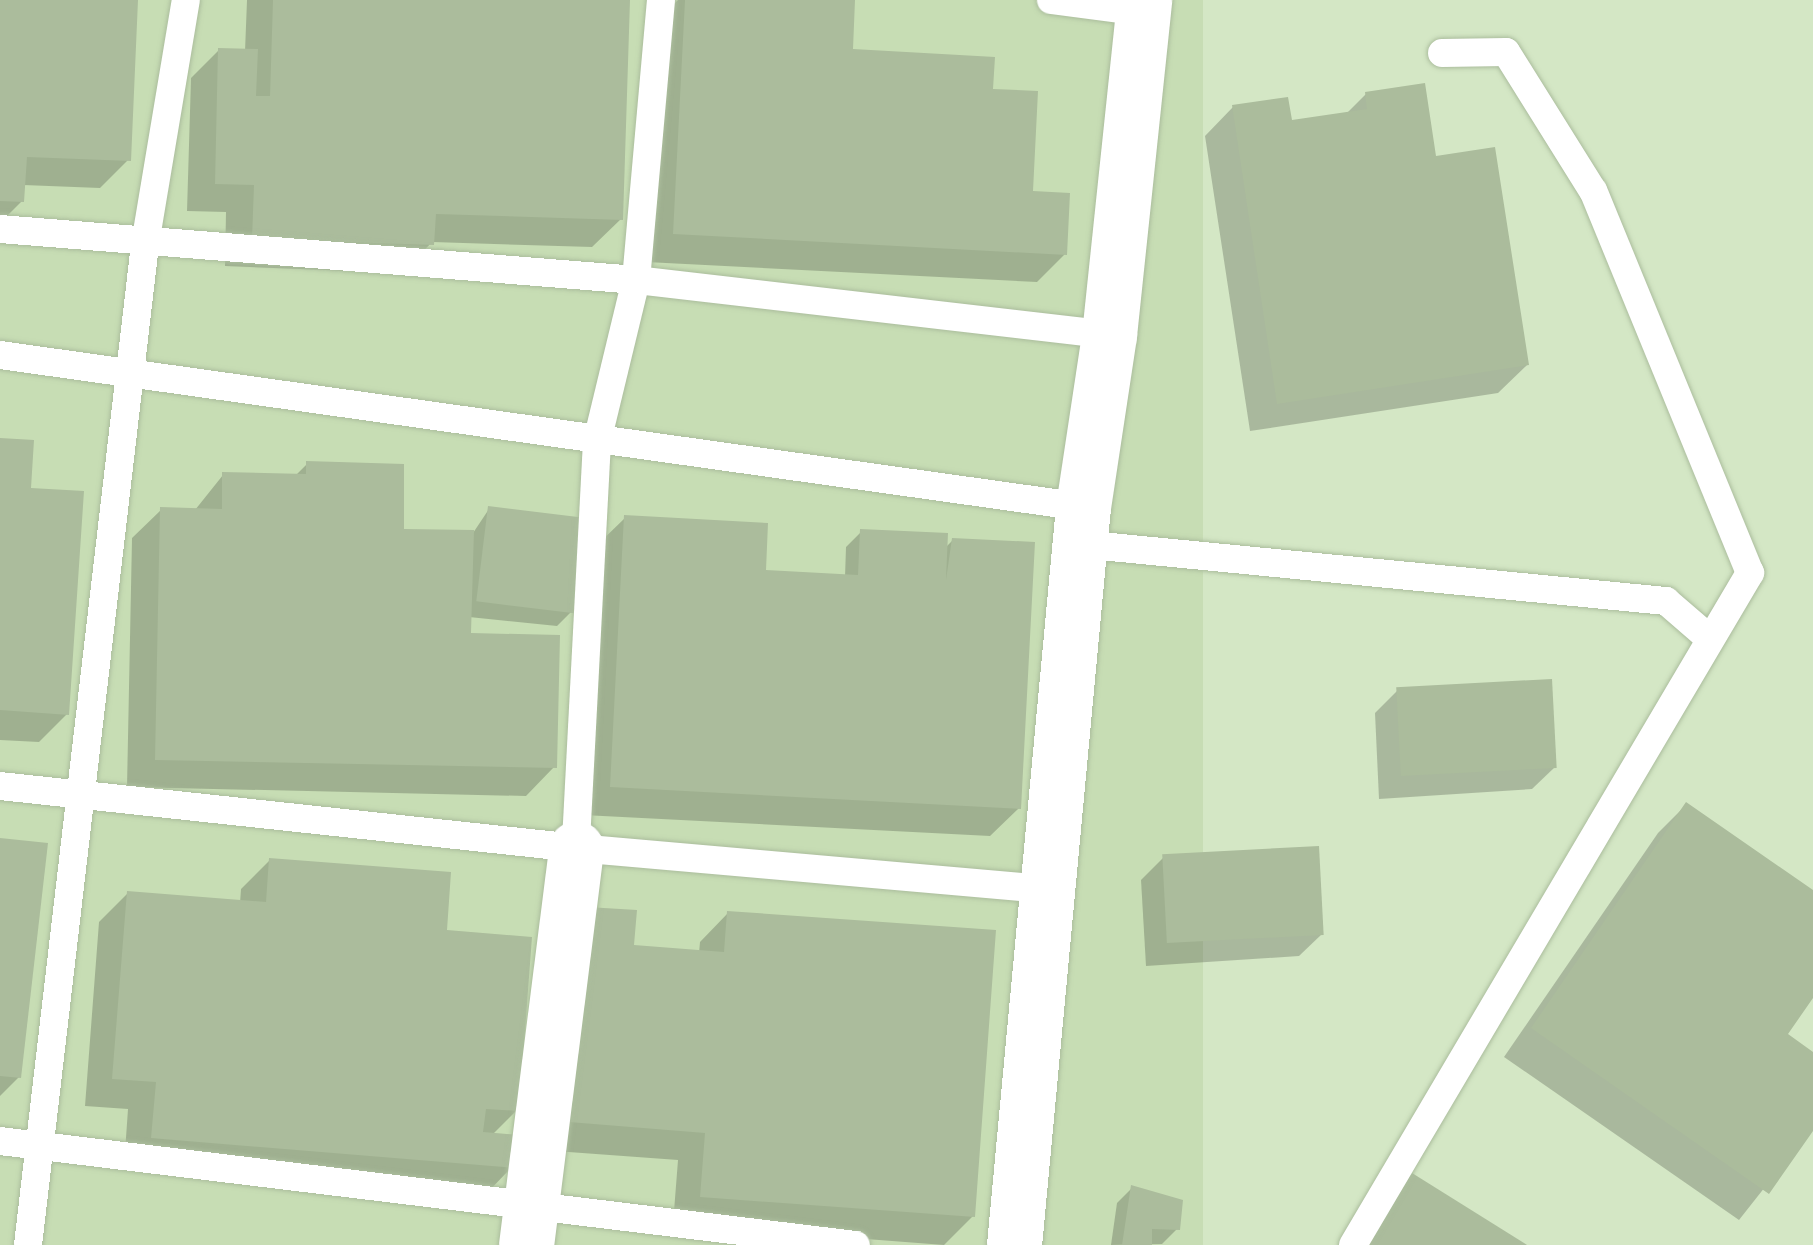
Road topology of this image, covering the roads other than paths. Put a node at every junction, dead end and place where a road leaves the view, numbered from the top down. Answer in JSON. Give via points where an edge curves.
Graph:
{"nodes":[{"id":1,"x":186,"y":0,"type":"edge"},
{"id":2,"x":661,"y":0,"type":"edge"},
{"id":3,"x":1051,"y":0,"type":"edge"},
{"id":4,"x":1143,"y":6,"type":"edge"},
{"id":5,"x":1442,"y":52,"type":"dead end"},
{"id":6,"x":0,"y":229,"type":"edge"},
{"id":7,"x":145,"y":244,"type":"junction"},
{"id":8,"x":636,"y":280,"type":"junction"},
{"id":9,"x":1108,"y":335,"type":"junction"},
{"id":10,"x":0,"y":355,"type":"edge"},
{"id":11,"x":133,"y":375,"type":"junction"},
{"id":12,"x":598,"y":441,"type":"junction"},
{"id":13,"x":1081,"y":526,"type":"junction"},
{"id":14,"x":1710,"y":639,"type":"junction"},
{"id":15,"x":0,"y":786,"type":"edge"},
{"id":16,"x":81,"y":796,"type":"junction"},
{"id":17,"x":576,"y":848,"type":"junction"},
{"id":18,"x":1047,"y":889,"type":"junction"},
{"id":19,"x":0,"y":1140,"type":"edge"},
{"id":20,"x":38,"y":1145,"type":"junction"},
{"id":21,"x":528,"y":1225,"type":"edge"},
{"id":22,"x":28,"y":1245,"type":"edge"},
{"id":23,"x":856,"y":1245,"type":"edge"},
{"id":24,"x":1014,"y":1245,"type":"edge"},
{"id":25,"x":1353,"y":1245,"type":"edge"}],
"edges":[{"from":1,"to":7,"type":"lane"},
{"from":2,"to":8,"type":"lane"},
{"from":3,"to":4,"type":"lane"},
{"from":4,"to":9,"type":"street"},
{"from":5,"to":14,"type":"lane","via":[[1506,52],[1593,191],[1750,573]]},
{"from":6,"to":7,"type":"lane"},
{"from":7,"to":8,"type":"lane"},
{"from":7,"to":11,"type":"lane"},
{"from":8,"to":9,"type":"lane"},
{"from":8,"to":12,"type":"lane"},
{"from":9,"to":13,"type":"street"},
{"from":10,"to":11,"type":"lane"},
{"from":11,"to":12,"type":"lane"},
{"from":11,"to":16,"type":"lane"},
{"from":12,"to":13,"type":"lane"},
{"from":12,"to":17,"type":"lane"},
{"from":13,"to":14,"type":"lane","via":[[1666,601]]},
{"from":13,"to":18,"type":"street"},
{"from":14,"to":25,"type":"lane"},
{"from":15,"to":16,"type":"lane"},
{"from":16,"to":17,"type":"lane"},
{"from":16,"to":20,"type":"lane"},
{"from":17,"to":18,"type":"lane"},
{"from":17,"to":21,"type":"street"},
{"from":18,"to":24,"type":"street"},
{"from":19,"to":20,"type":"lane"},
{"from":20,"to":21,"type":"lane"},
{"from":20,"to":22,"type":"lane"},
{"from":21,"to":23,"type":"lane"}]}
